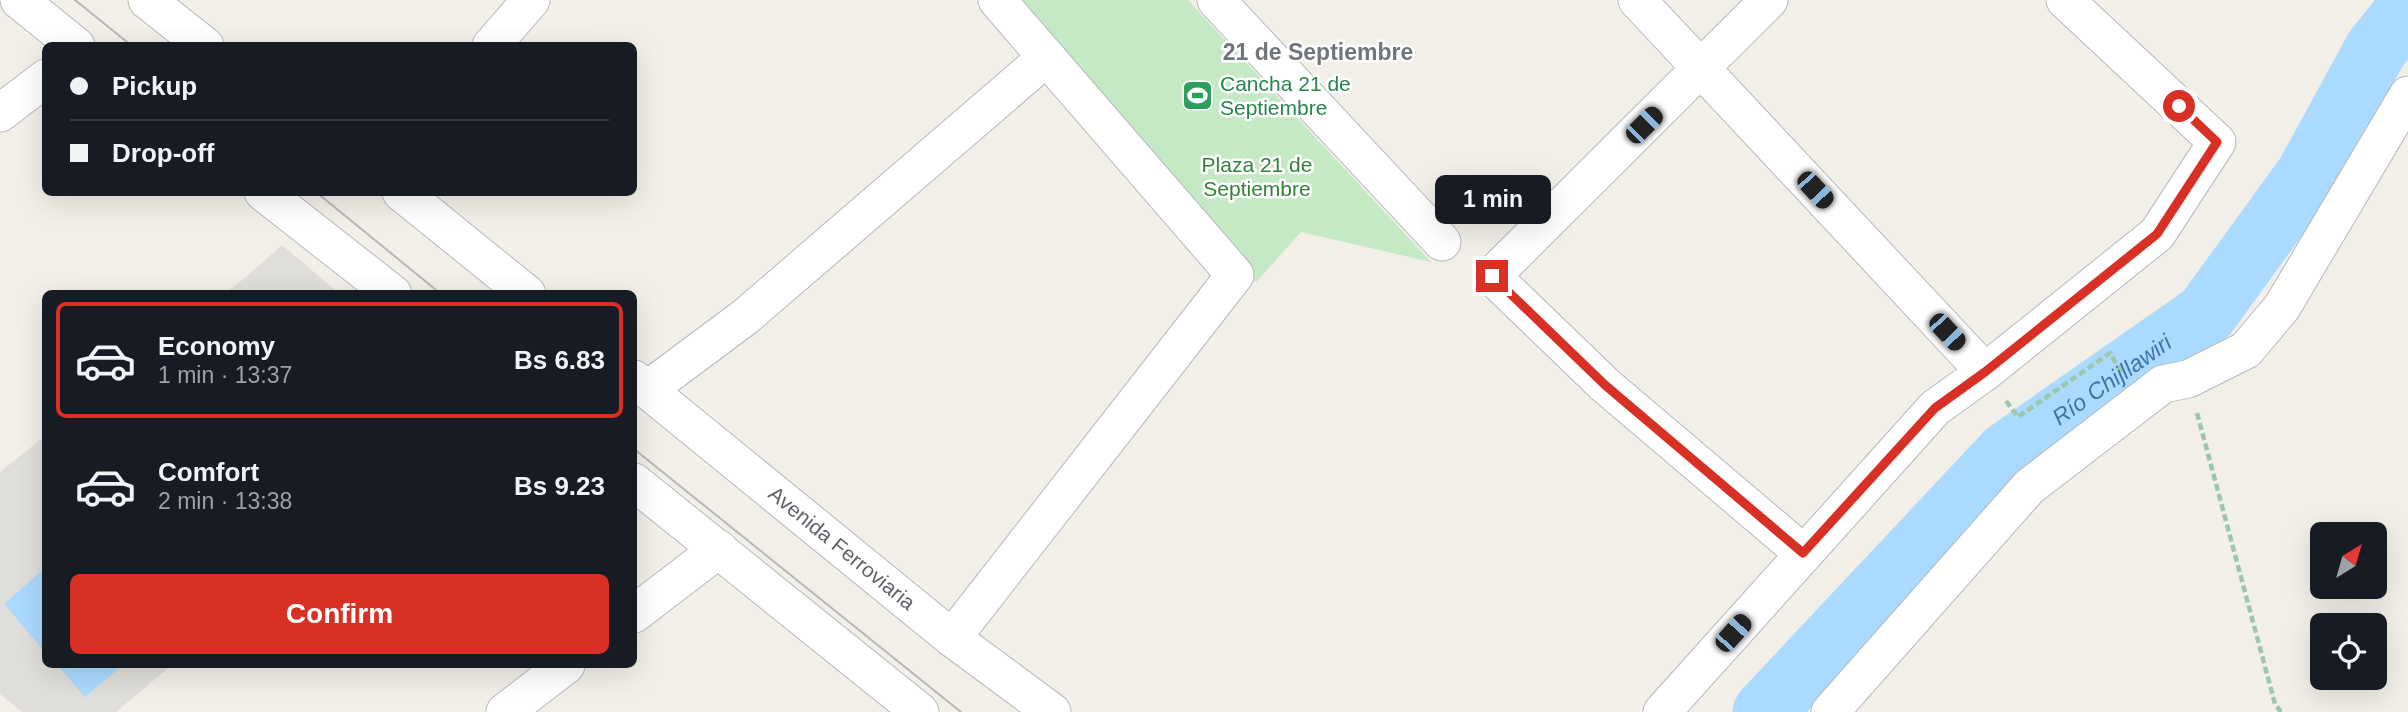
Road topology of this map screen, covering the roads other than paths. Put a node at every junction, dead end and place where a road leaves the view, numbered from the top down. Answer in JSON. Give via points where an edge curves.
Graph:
{"nodes":[{"id":1,"x":19,"y":0,"type":"edge"},
{"id":2,"x":147,"y":0,"type":"edge"},
{"id":3,"x":531,"y":0,"type":"edge"},
{"id":4,"x":997,"y":0,"type":"edge"},
{"id":5,"x":1216,"y":0,"type":"edge"},
{"id":6,"x":1637,"y":0,"type":"edge"},
{"id":7,"x":1769,"y":0,"type":"edge"},
{"id":8,"x":2065,"y":0,"type":"edge"},
{"id":9,"x":71,"y":42,"type":"edge"},
{"id":10,"x":200,"y":42,"type":"edge"},
{"id":11,"x":494,"y":42,"type":"edge"},
{"id":12,"x":1047,"y":57,"type":"junction"},
{"id":13,"x":1701,"y":69,"type":"junction"},
{"id":14,"x":42,"y":81,"type":"edge"},
{"id":15,"x":2408,"y":95,"type":"edge"},
{"id":16,"x":0,"y":113,"type":"edge"},
{"id":17,"x":268,"y":196,"type":"edge"},
{"id":18,"x":406,"y":196,"type":"edge"},
{"id":19,"x":1442,"y":242,"type":"dead end"},
{"id":20,"x":388,"y":290,"type":"edge"},
{"id":21,"x":522,"y":290,"type":"edge"},
{"id":22,"x":1985,"y":372,"type":"junction"},
{"id":23,"x":640,"y":385,"type":"edge"},
{"id":24,"x":637,"y":484,"type":"edge"},
{"id":25,"x":719,"y":549,"type":"junction"},
{"id":26,"x":1803,"y":553,"type":"junction"},
{"id":27,"x":637,"y":612,"type":"edge"},
{"id":28,"x":952,"y":638,"type":"junction"},
{"id":29,"x":562,"y":668,"type":"edge"},
{"id":30,"x":505,"y":712,"type":"edge"},
{"id":31,"x":920,"y":712,"type":"edge"},
{"id":32,"x":1052,"y":712,"type":"edge"},
{"id":33,"x":1662,"y":712,"type":"edge"},
{"id":34,"x":1830,"y":712,"type":"edge"}],
"edges":[{"from":1,"to":9,"type":"street"},
{"from":2,"to":10,"type":"street"},
{"from":3,"to":11,"type":"street"},
{"from":4,"to":12,"type":"street"},
{"from":5,"to":19,"type":"street"},
{"from":6,"to":13,"type":"street"},
{"from":7,"to":13,"type":"street"},
{"from":8,"to":22,"type":"street","via":[[2217,142],[2157,234]]},
{"from":12,"to":23,"type":"street","via":[[746,317]]},
{"from":12,"to":28,"type":"street","via":[[1235,275]]},
{"from":13,"to":22,"type":"street"},
{"from":13,"to":26,"type":"street","via":[[1492,276],[1605,385]]},
{"from":14,"to":16,"type":"street"},
{"from":15,"to":34,"type":"street","via":[[2282,307],[2246,350],[2188,379],[2163,384],[2028,487]]},
{"from":17,"to":20,"type":"street"},
{"from":18,"to":21,"type":"street"},
{"from":22,"to":26,"type":"street","via":[[1935,408]]},
{"from":23,"to":28,"type":"street","name":"Avenida Ferroviaria"},
{"from":24,"to":25,"type":"street"},
{"from":25,"to":27,"type":"street"},
{"from":25,"to":31,"type":"street"},
{"from":26,"to":33,"type":"street"},
{"from":28,"to":32,"type":"street","name":"Avenida Ferroviaria"},
{"from":29,"to":30,"type":"street"}]}
